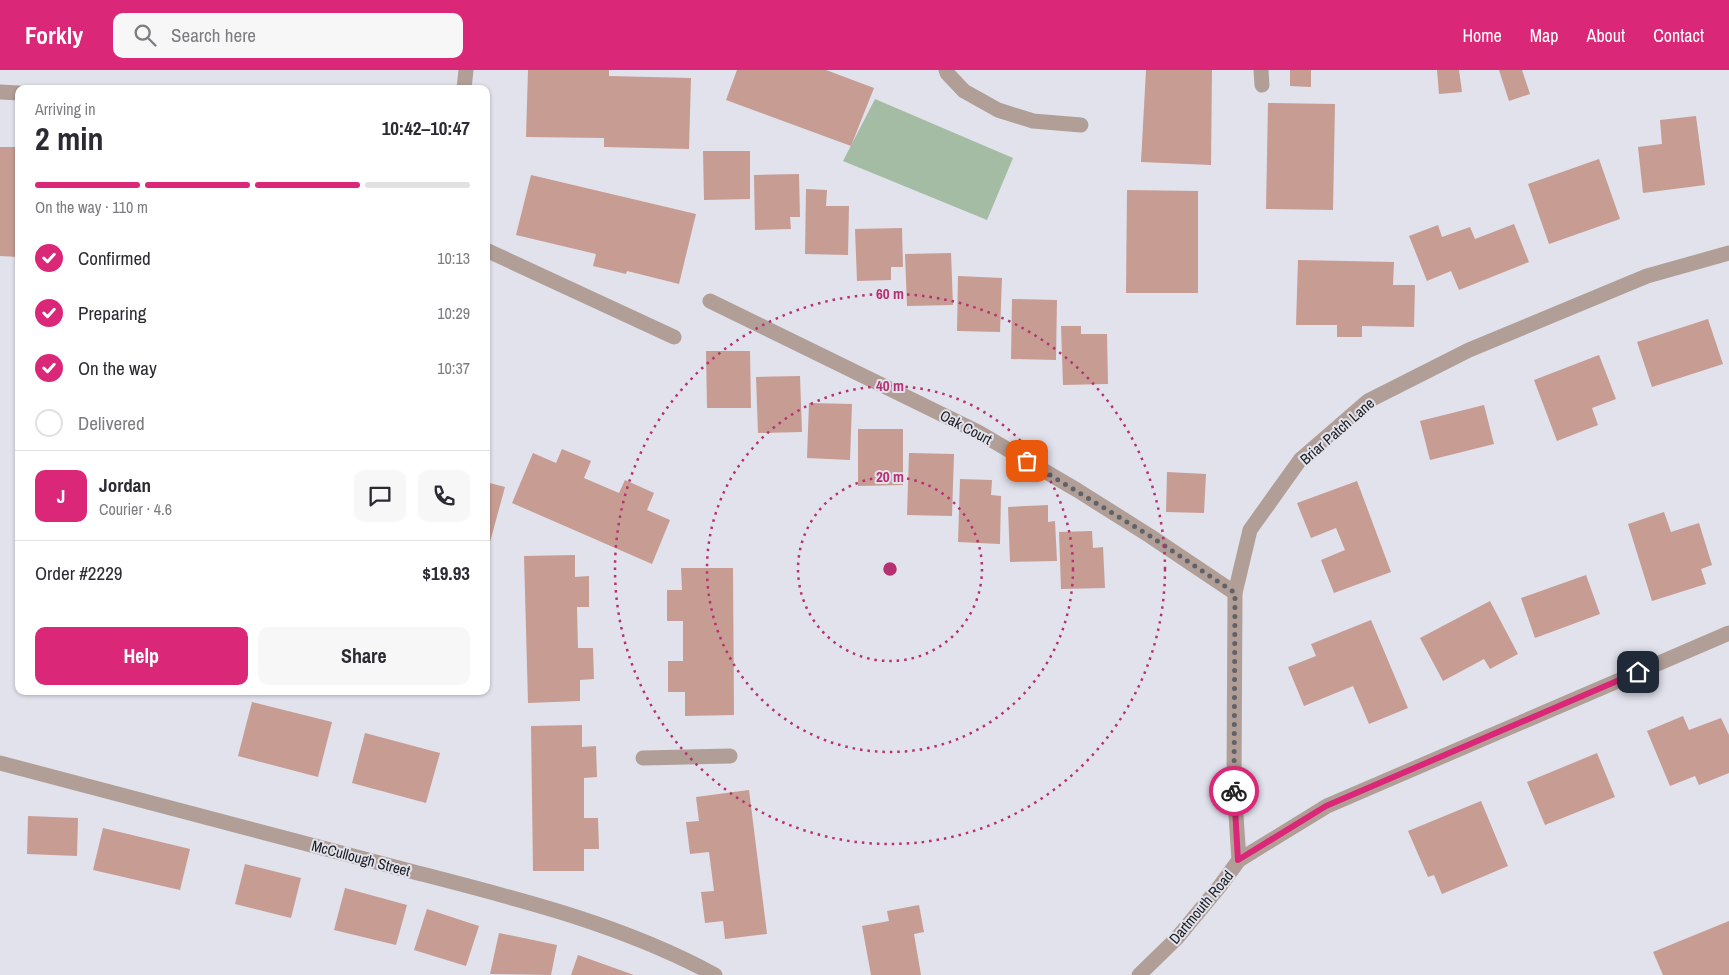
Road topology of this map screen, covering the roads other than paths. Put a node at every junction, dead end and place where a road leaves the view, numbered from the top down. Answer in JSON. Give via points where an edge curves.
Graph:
{"nodes":[{"id":1,"x":466,"y":70,"type":"edge"},
{"id":2,"x":946,"y":70,"type":"edge"},
{"id":3,"x":1261,"y":70,"type":"edge"},
{"id":4,"x":464,"y":85,"type":"edge"},
{"id":5,"x":1262,"y":85,"type":"dead end"},
{"id":6,"x":0,"y":92,"type":"edge"},
{"id":7,"x":15,"y":93,"type":"edge"},
{"id":8,"x":1081,"y":125,"type":"dead end"},
{"id":9,"x":490,"y":252,"type":"edge"},
{"id":10,"x":1729,"y":253,"type":"edge"},
{"id":11,"x":710,"y":301,"type":"dead end"},
{"id":12,"x":674,"y":338,"type":"dead end"},
{"id":13,"x":1235,"y":593,"type":"junction"},
{"id":14,"x":1729,"y":633,"type":"edge"},
{"id":15,"x":730,"y":756,"type":"dead end"},
{"id":16,"x":643,"y":758,"type":"dead end"},
{"id":17,"x":0,"y":763,"type":"edge"},
{"id":18,"x":1238,"y":860,"type":"junction"},
{"id":19,"x":715,"y":975,"type":"edge"},
{"id":20,"x":1139,"y":975,"type":"edge"}],
"edges":[{"from":1,"to":4,"type":"street"},
{"from":2,"to":8,"type":"street","via":[[964,92],[998,110],[1033,121]]},
{"from":3,"to":5,"type":"street"},
{"from":6,"to":7,"type":"street"},
{"from":9,"to":12,"type":"street"},
{"from":10,"to":13,"type":"street","name":"Briar Patch Lane","via":[[1638,280],[1469,350],[1368,400],[1300,460],[1250,530]]},
{"from":11,"to":13,"type":"street","name":"Oak Court","via":[[978,432],[1085,495]]},
{"from":13,"to":18,"type":"street","name":"Briar Patch Lane","via":[[1234,785]]},
{"from":14,"to":18,"type":"street","name":"Dartmouth Road","via":[[1326,806]]},
{"from":15,"to":16,"type":"street"},
{"from":17,"to":19,"type":"street","name":"McCullough Street","via":[[537,904],[625,933]]},
{"from":18,"to":20,"type":"street","name":"Dartmouth Road","via":[[1177,938]]}]}
